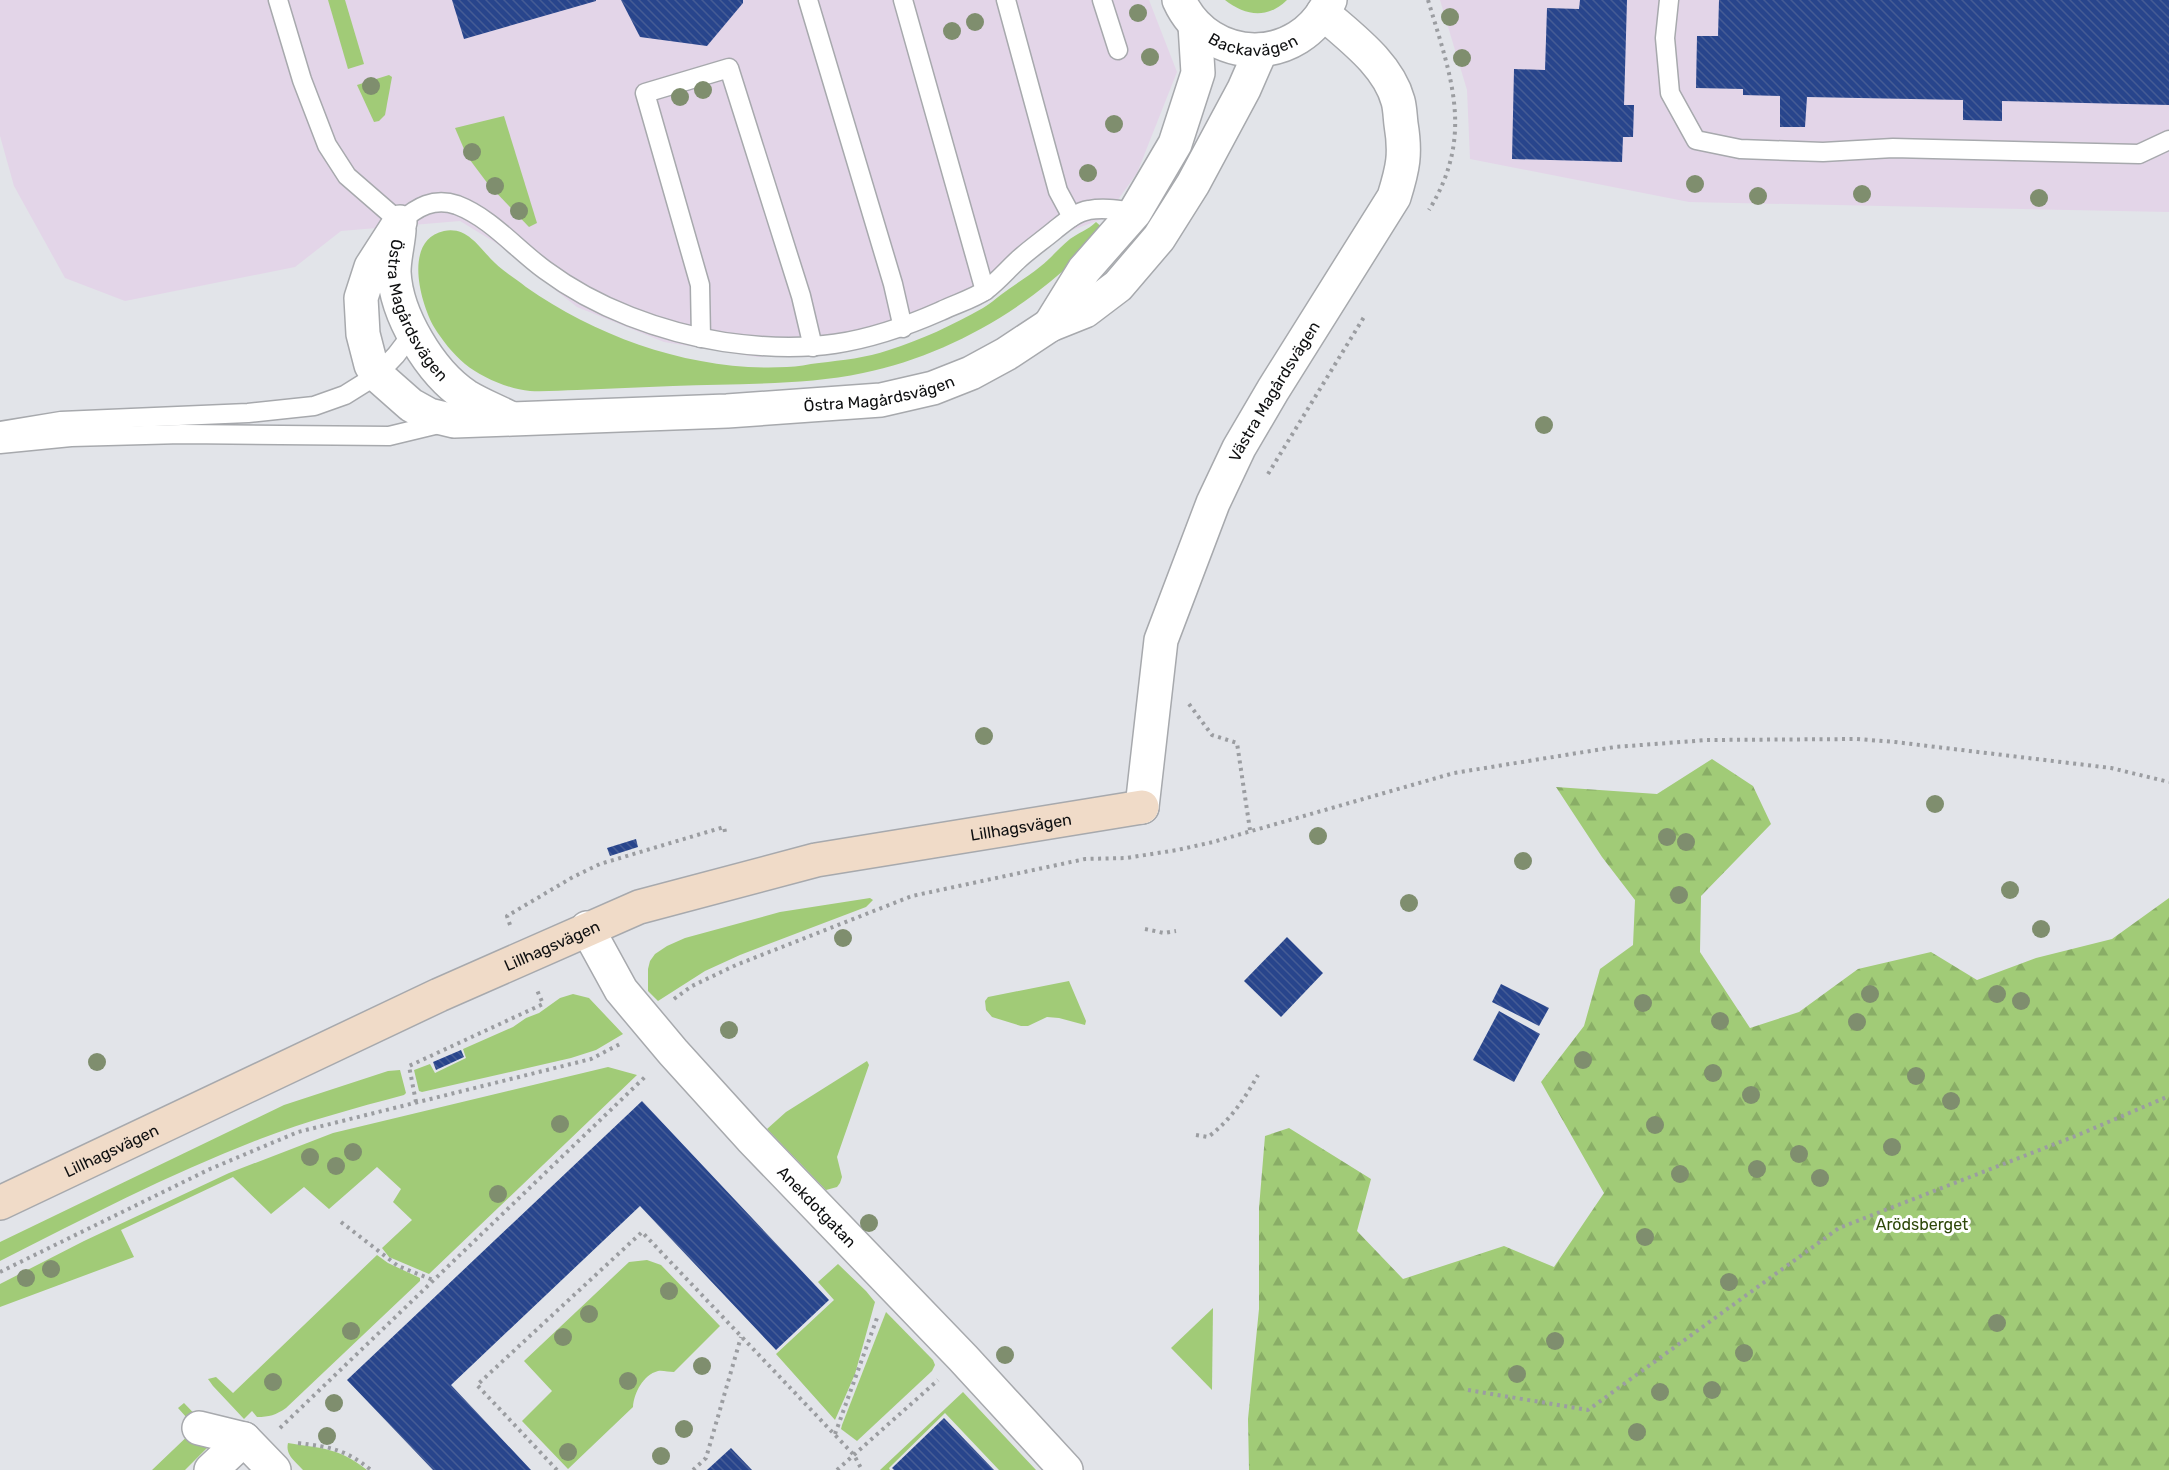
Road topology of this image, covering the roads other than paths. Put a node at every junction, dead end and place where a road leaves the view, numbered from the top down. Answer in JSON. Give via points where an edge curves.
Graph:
{"nodes":[{"id":1,"x":278,"y":0,"type":"edge"},
{"id":2,"x":808,"y":0,"type":"edge"},
{"id":3,"x":903,"y":0,"type":"edge"},
{"id":4,"x":1006,"y":0,"type":"edge"},
{"id":5,"x":1102,"y":0,"type":"edge"},
{"id":6,"x":1669,"y":0,"type":"edge"},
{"id":7,"x":1327,"y":7,"type":"edge"},
{"id":8,"x":1187,"y":12,"type":"edge"},
{"id":9,"x":1118,"y":50,"type":"dead end"},
{"id":10,"x":1261,"y":50,"type":"junction"},
{"id":11,"x":2169,"y":140,"type":"edge"},
{"id":12,"x":1135,"y":212,"type":"junction"},
{"id":13,"x":1072,"y":217,"type":"junction"},
{"id":14,"x":400,"y":222,"type":"junction"},
{"id":15,"x":985,"y":291,"type":"junction"},
{"id":16,"x":1050,"y":325,"type":"junction"},
{"id":17,"x":903,"y":328,"type":"junction"},
{"id":18,"x":412,"y":334,"type":"junction"},
{"id":19,"x":701,"y":338,"type":"junction"},
{"id":20,"x":813,"y":347,"type":"junction"},
{"id":21,"x":377,"y":375,"type":"junction"},
{"id":22,"x":512,"y":419,"type":"junction"},
{"id":23,"x":454,"y":421,"type":"junction"},
{"id":24,"x":0,"y":431,"type":"edge"},
{"id":25,"x":0,"y":444,"type":"edge"},
{"id":26,"x":1142,"y":807,"type":"joint"},
{"id":27,"x":587,"y":928,"type":"junction"},
{"id":28,"x":0,"y":1203,"type":"edge"},
{"id":29,"x":199,"y":1428,"type":"dead end"},
{"id":30,"x":260,"y":1450,"type":"edge"},
{"id":31,"x":211,"y":1470,"type":"edge"},
{"id":32,"x":1066,"y":1470,"type":"edge"}],
"edges":[{"from":1,"to":14,"type":"lane","via":[[327,145],[347,176]]},
{"from":2,"to":17,"type":"lane"},
{"from":3,"to":15,"type":"lane"},
{"from":4,"to":13,"type":"lane","via":[[1058,191]]},
{"from":5,"to":9,"type":"lane"},
{"from":6,"to":11,"type":"lane","via":[[1665,38],[1670,93],[1696,140],[1764,150],[1893,148],[2088,154],[2139,154]]},
{"from":7,"to":10,"type":"street","name":"Backavägen","via":[[1311,28],[1296,39]]},
{"from":7,"to":26,"type":"street","name":"Västra Magårdsvägen","via":[[1386,76],[1398,100],[1403,169],[1394,197],[1273,390],[1213,503],[1161,640]]},
{"from":8,"to":10,"type":"street","name":"Backavägen","via":[[1209,36],[1225,45]]},
{"from":8,"to":12,"type":"street","name":"Östra Magårdsvägen","via":[[1198,73],[1175,144]]},
{"from":10,"to":16,"type":"street","name":"Östra Magårdsvägen","via":[[1219,136],[1160,238],[1118,286],[1085,311]]},
{"from":12,"to":13,"type":"lane","via":[[1103,208]]},
{"from":12,"to":16,"type":"street","name":"Östra Magårdsvägen","via":[[1084,270]]},
{"from":13,"to":15,"type":"lane","via":[[1021,256]]},
{"from":14,"to":18,"type":"street","name":"Östra Magårdsvägen","via":[[394,270],[397,297]]},
{"from":14,"to":19,"type":"lane","via":[[416,208],[434,202],[457,205],[491,225],[545,270],[590,299],[654,326]]},
{"from":14,"to":21,"type":"street","name":"Östra Magårdsvägen","via":[[371,267],[362,298],[363,334]]},
{"from":15,"to":17,"type":"lane"},
{"from":16,"to":22,"type":"street","name":"Östra Magårdsvägen","via":[[971,373],[933,388],[881,400],[727,411]]},
{"from":17,"to":20,"type":"lane","via":[[851,343]]},
{"from":18,"to":21,"type":"lane"},
{"from":18,"to":22,"type":"street","name":"Östra Magårdsvägen","via":[[433,364],[466,396]]},
{"from":19,"to":20,"type":"lane","via":[[763,348]]},
{"from":19,"to":20,"type":"lane","via":[[700,285],[645,93],[729,68],[801,296]]},
{"from":21,"to":23,"type":"street","name":"Östra Magårdsvägen","via":[[411,405],[429,415]]},
{"from":21,"to":24,"type":"lane","via":[[332,402],[298,408],[61,421]]},
{"from":22,"to":23,"type":"street","name":"Östra Magårdsvägen"},
{"from":23,"to":25,"type":"lane","via":[[389,436],[160,435],[71,437]]},
{"from":26,"to":27,"type":"main road","name":"Lillhagsvägen","via":[[816,860],[639,907]]},
{"from":27,"to":28,"type":"main road","name":"Lillhagsvägen"},
{"from":27,"to":32,"type":"street","name":"Anekdotgatan","via":[[621,990],[646,1021],[751,1138]]},
{"from":29,"to":30,"type":"street"},
{"from":30,"to":31,"type":"street"}]}
